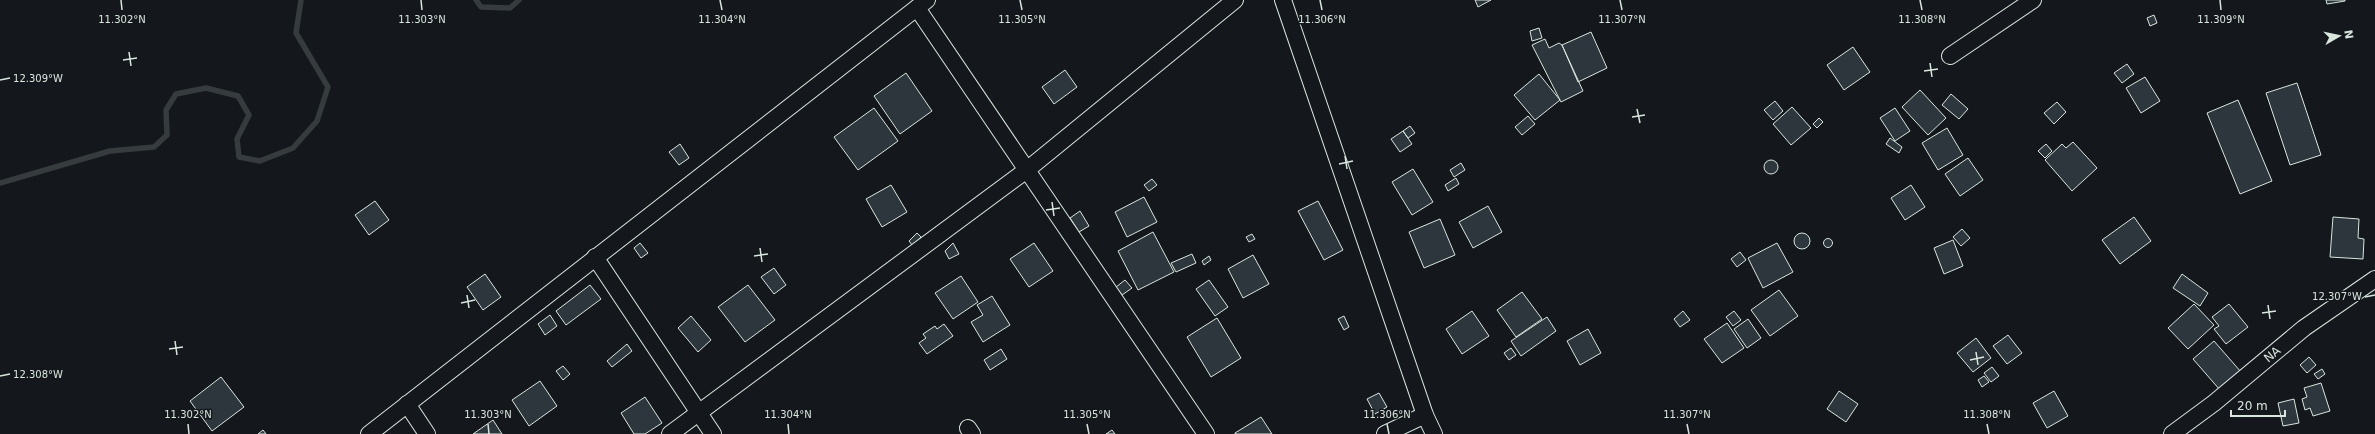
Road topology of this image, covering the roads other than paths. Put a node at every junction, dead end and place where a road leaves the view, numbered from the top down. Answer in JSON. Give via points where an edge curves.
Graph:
{"nodes":[{"id":1,"x":1235,"y":0,"type":"edge"},
{"id":2,"x":1283,"y":0,"type":"edge"},
{"id":3,"x":2033,"y":0,"type":"edge"},
{"id":4,"x":922,"y":4,"type":"edge"},
{"id":5,"x":1950,"y":56,"type":"dead end"},
{"id":6,"x":1028,"y":169,"type":"junction"},
{"id":7,"x":595,"y":257,"type":"junction"},
{"id":8,"x":2375,"y":279,"type":"edge"},
{"id":9,"x":407,"y":404,"type":"junction"},
{"id":10,"x":698,"y":414,"type":"junction"},
{"id":11,"x":1426,"y":415,"type":"junction"},
{"id":12,"x":369,"y":434,"type":"edge"},
{"id":13,"x":427,"y":434,"type":"edge"},
{"id":14,"x":670,"y":434,"type":"edge"},
{"id":15,"x":713,"y":434,"type":"edge"},
{"id":16,"x":1206,"y":434,"type":"edge"},
{"id":17,"x":1385,"y":434,"type":"edge"},
{"id":18,"x":1434,"y":434,"type":"edge"},
{"id":19,"x":2172,"y":434,"type":"edge"}],
"edges":[{"from":1,"to":6,"type":"street"},
{"from":2,"to":11,"type":"street"},
{"from":3,"to":5,"type":"street"},
{"from":4,"to":6,"type":"street"},
{"from":4,"to":7,"type":"street"},
{"from":6,"to":10,"type":"street"},
{"from":6,"to":16,"type":"street"},
{"from":7,"to":9,"type":"street"},
{"from":7,"to":10,"type":"street"},
{"from":8,"to":19,"type":"street","name":"NA","via":[[2304,328],[2214,403]]},
{"from":9,"to":12,"type":"street"},
{"from":9,"to":13,"type":"street"},
{"from":10,"to":14,"type":"street"},
{"from":10,"to":15,"type":"street"},
{"from":11,"to":17,"type":"street"},
{"from":11,"to":18,"type":"street"}]}
